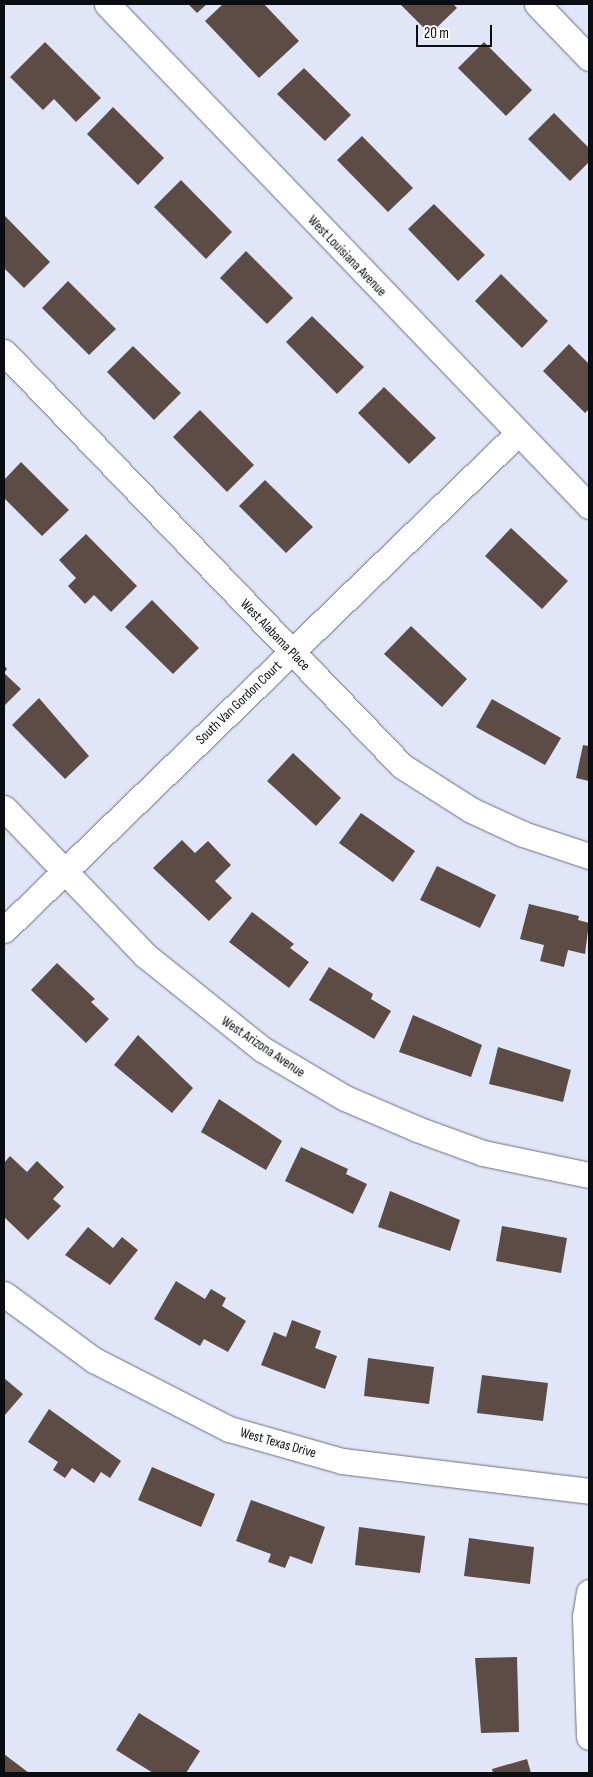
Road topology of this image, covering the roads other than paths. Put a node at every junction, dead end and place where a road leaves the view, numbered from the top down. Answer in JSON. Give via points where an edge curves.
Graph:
{"nodes":[{"id":1,"x":107,"y":4,"type":"edge"},
{"id":2,"x":537,"y":4,"type":"edge"},
{"id":3,"x":589,"y":58,"type":"edge"},
{"id":4,"x":4,"y":352,"type":"edge"},
{"id":5,"x":517,"y":434,"type":"junction"},
{"id":6,"x":589,"y":506,"type":"edge"},
{"id":7,"x":291,"y":652,"type":"junction"},
{"id":8,"x":4,"y":808,"type":"edge"},
{"id":9,"x":589,"y":856,"type":"edge"},
{"id":10,"x":65,"y":871,"type":"junction"},
{"id":11,"x":4,"y":930,"type":"edge"},
{"id":12,"x":589,"y":1175,"type":"edge"},
{"id":13,"x":4,"y":1294,"type":"edge"},
{"id":14,"x":589,"y":1490,"type":"edge"},
{"id":15,"x":589,"y":1592,"type":"edge"},
{"id":16,"x":589,"y":1737,"type":"edge"}],
"edges":[{"from":1,"to":5,"type":"street","name":"West Louisiana Avenue"},
{"from":2,"to":3,"type":"street"},
{"from":4,"to":7,"type":"street","name":"West Alabama Place"},
{"from":5,"to":6,"type":"street","name":"West Louisiana Avenue"},
{"from":5,"to":7,"type":"street","name":"South Van Gordon Court"},
{"from":7,"to":9,"type":"street","name":"West Alabama Place","via":[[402,766],[471,810],[523,834]]},
{"from":7,"to":10,"type":"street","name":"South Van Gordon Court"},
{"from":8,"to":10,"type":"street","name":"West Arizona Avenue"},
{"from":10,"to":11,"type":"street","name":"South Van Gordon Court"},
{"from":10,"to":12,"type":"street","name":"West Arizona Avenue","via":[[188,993],[262,1049],[316,1082],[383,1115],[483,1153]]},
{"from":13,"to":14,"type":"street","name":"West Texas Drive","via":[[94,1360],[229,1429],[342,1461]]},
{"from":15,"to":16,"type":"street","via":[[585,1616]]}]}
